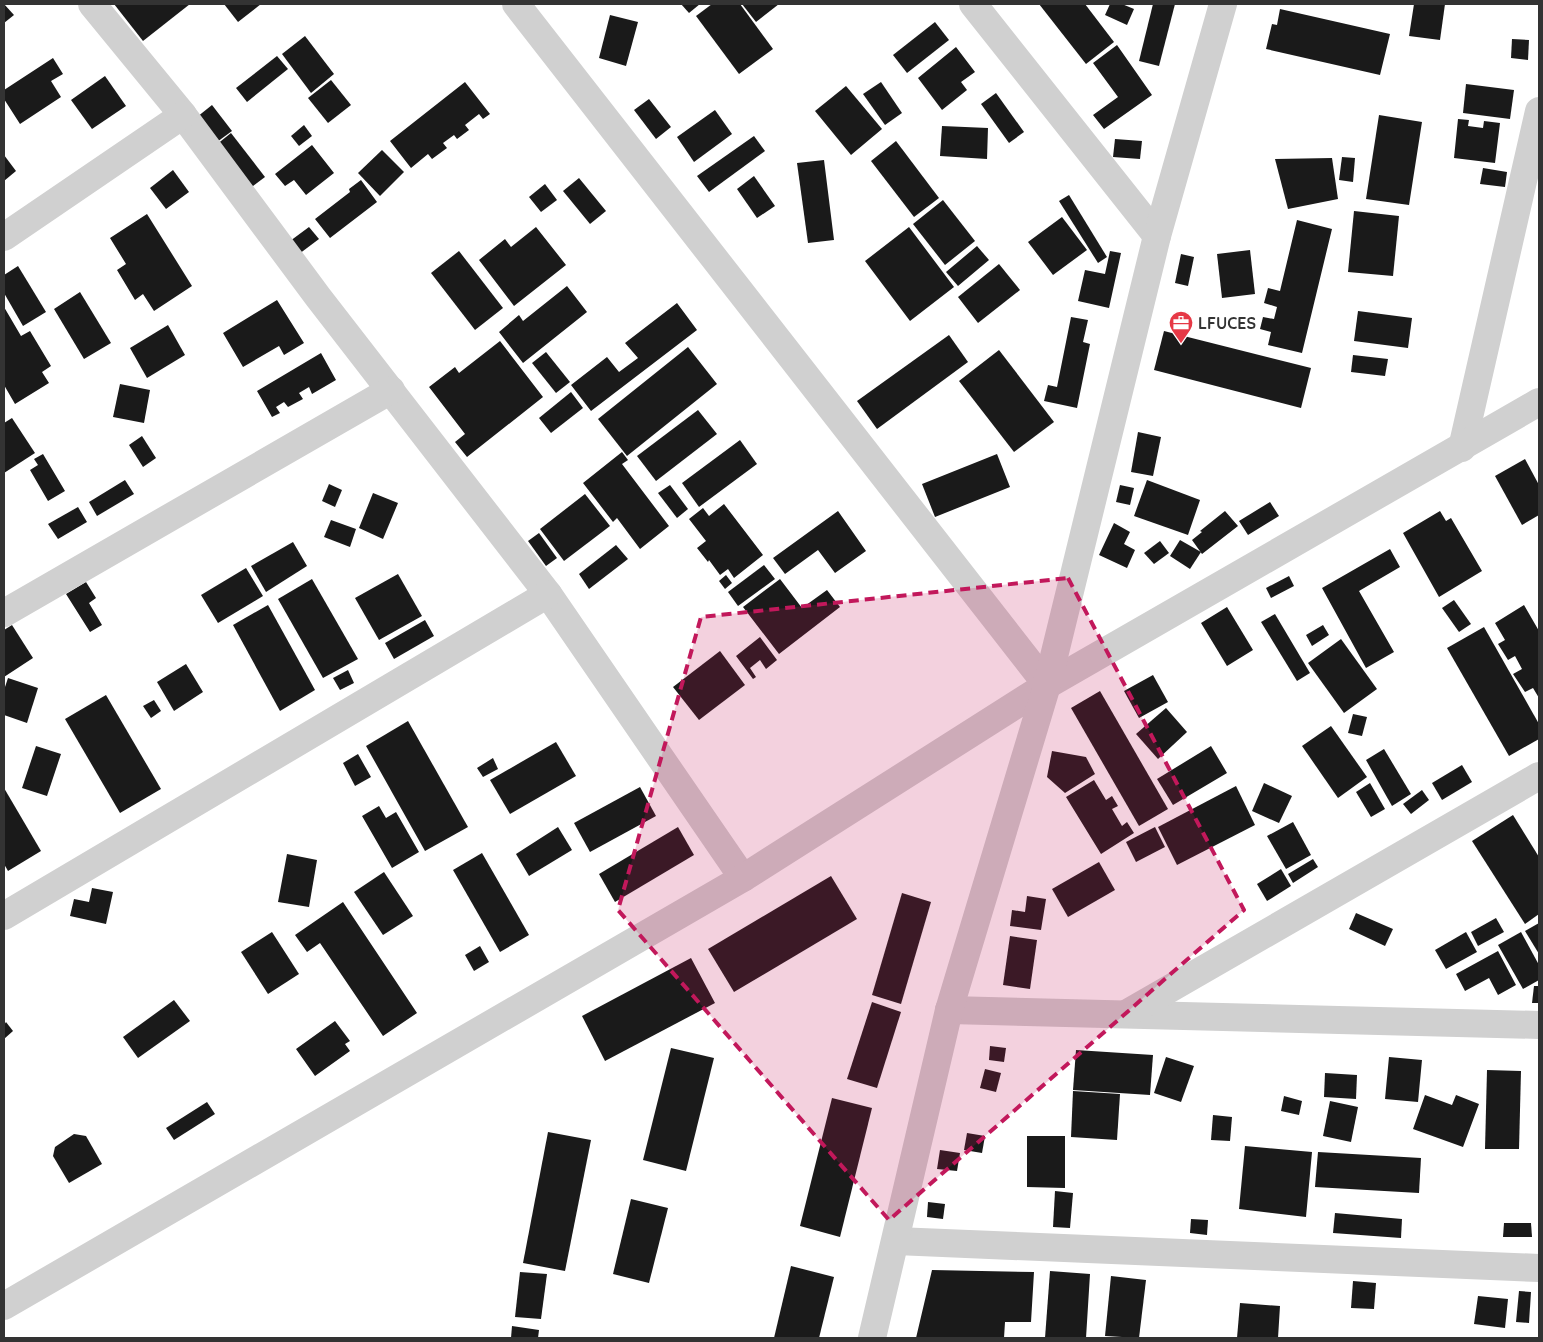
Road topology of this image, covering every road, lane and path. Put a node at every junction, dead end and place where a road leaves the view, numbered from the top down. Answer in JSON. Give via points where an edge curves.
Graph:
{"nodes":[{"id":1,"x":92,"y":4,"type":"edge"},
{"id":2,"x":516,"y":4,"type":"edge"},
{"id":3,"x":973,"y":4,"type":"edge"},
{"id":4,"x":1223,"y":4,"type":"edge"},
{"id":5,"x":1539,"y":111,"type":"edge"},
{"id":6,"x":183,"y":115,"type":"junction"},
{"id":7,"x":1157,"y":236,"type":"junction"},
{"id":8,"x":4,"y":237,"type":"edge"},
{"id":9,"x":391,"y":390,"type":"junction"},
{"id":10,"x":1539,"y":402,"type":"edge"},
{"id":11,"x":1462,"y":448,"type":"junction"},
{"id":12,"x":548,"y":594,"type":"junction"},
{"id":13,"x":4,"y":613,"type":"edge"},
{"id":14,"x":1047,"y":685,"type":"junction"},
{"id":15,"x":1539,"y":776,"type":"edge"},
{"id":16,"x":743,"y":878,"type":"junction"},
{"id":17,"x":4,"y":916,"type":"edge"},
{"id":18,"x":949,"y":1010,"type":"junction"},
{"id":19,"x":1126,"y":1014,"type":"junction"},
{"id":20,"x":1539,"y":1026,"type":"edge"},
{"id":21,"x":896,"y":1241,"type":"junction"},
{"id":22,"x":1539,"y":1268,"type":"edge"},
{"id":23,"x":4,"y":1306,"type":"edge"},
{"id":24,"x":872,"y":1338,"type":"edge"}],
"edges":[{"from":1,"to":6,"type":"street"},
{"from":2,"to":14,"type":"street"},
{"from":3,"to":7,"type":"street"},
{"from":4,"to":7,"type":"street"},
{"from":5,"to":11,"type":"street"},
{"from":6,"to":8,"type":"street"},
{"from":6,"to":9,"type":"street"},
{"from":7,"to":14,"type":"street"},
{"from":9,"to":12,"type":"street"},
{"from":9,"to":13,"type":"street"},
{"from":10,"to":11,"type":"street"},
{"from":11,"to":14,"type":"street"},
{"from":12,"to":16,"type":"street"},
{"from":12,"to":17,"type":"street"},
{"from":14,"to":16,"type":"street"},
{"from":14,"to":18,"type":"street"},
{"from":15,"to":19,"type":"street"},
{"from":16,"to":23,"type":"street"},
{"from":18,"to":19,"type":"street"},
{"from":18,"to":21,"type":"street"},
{"from":19,"to":20,"type":"street"},
{"from":21,"to":22,"type":"street"},
{"from":21,"to":24,"type":"street"}]}
